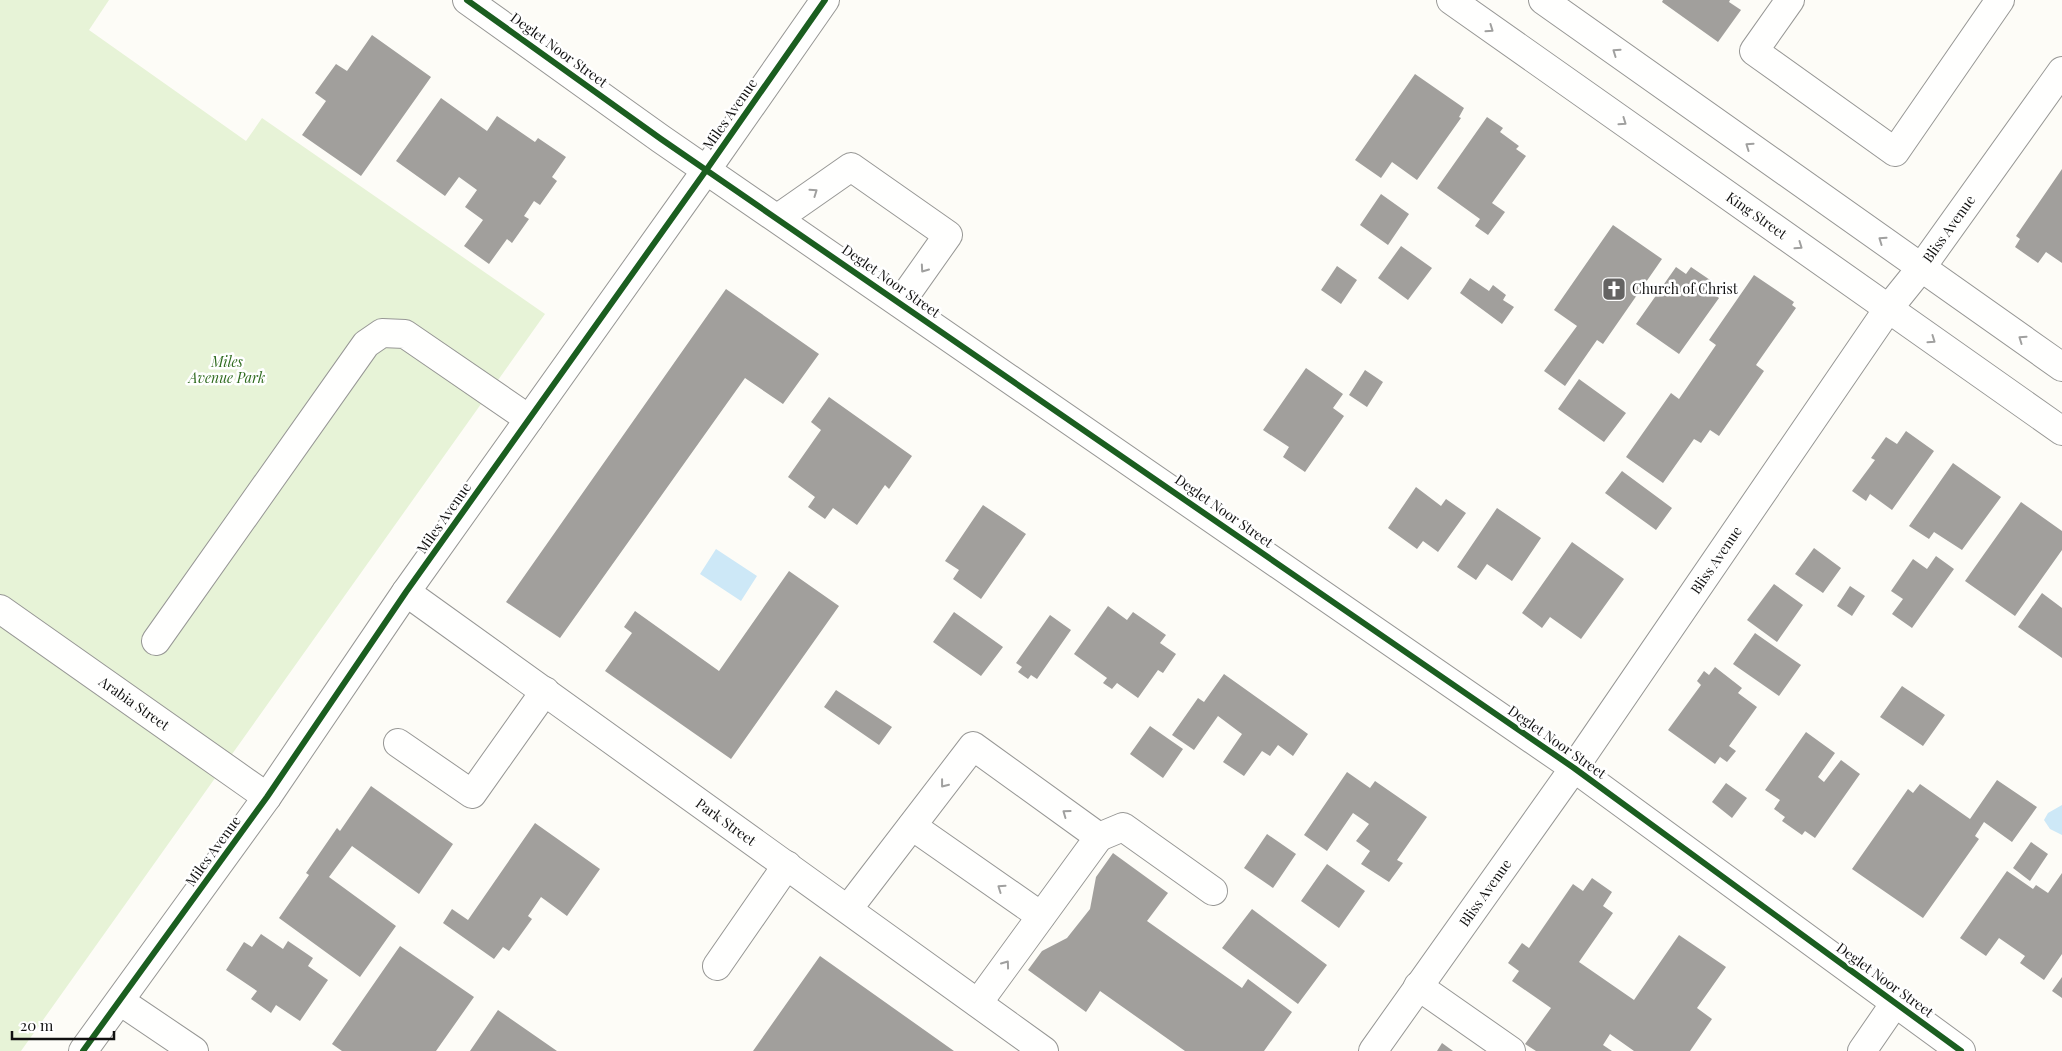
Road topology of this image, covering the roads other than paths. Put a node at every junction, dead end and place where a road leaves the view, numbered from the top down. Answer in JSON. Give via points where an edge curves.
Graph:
{"nodes":[{"id":1,"x":467,"y":0,"type":"edge"},
{"id":2,"x":825,"y":0,"type":"edge"},
{"id":3,"x":1543,"y":0,"type":"edge"},
{"id":4,"x":1790,"y":0,"type":"edge"},
{"id":5,"x":2000,"y":0,"type":"edge"},
{"id":6,"x":1460,"y":3,"type":"edge"},
{"id":7,"x":2062,"y":70,"type":"edge"},
{"id":8,"x":707,"y":169,"type":"junction"},
{"id":9,"x":778,"y":218,"type":"junction"},
{"id":10,"x":1921,"y":268,"type":"junction"},
{"id":11,"x":900,"y":303,"type":"junction"},
{"id":12,"x":1888,"y":309,"type":"junction"},
{"id":13,"x":2062,"y":367,"type":"edge"},
{"id":14,"x":529,"y":419,"type":"junction"},
{"id":15,"x":2062,"y":431,"type":"edge"},
{"id":16,"x":406,"y":592,"type":"junction"},
{"id":17,"x":0,"y":609,"type":"edge"},
{"id":18,"x":156,"y":641,"type":"dead end"},
{"id":19,"x":545,"y":691,"type":"junction"},
{"id":20,"x":398,"y":743,"type":"dead end"},
{"id":21,"x":1574,"y":768,"type":"junction"},
{"id":22,"x":267,"y":797,"type":"junction"},
{"id":23,"x":912,"y":826,"type":"junction"},
{"id":24,"x":1099,"y":837,"type":"junction"},
{"id":25,"x":787,"y":865,"type":"junction"},
{"id":26,"x":1213,"y":891,"type":"dead end"},
{"id":27,"x":848,"y":909,"type":"junction"},
{"id":28,"x":1041,"y":916,"type":"junction"},
{"id":29,"x":716,"y":966,"type":"dead end"},
{"id":30,"x":1418,"y":986,"type":"junction"},
{"id":31,"x":120,"y":1001,"type":"junction"},
{"id":32,"x":978,"y":1003,"type":"junction"},
{"id":33,"x":1895,"y":1003,"type":"junction"},
{"id":34,"x":84,"y":1051,"type":"edge"},
{"id":35,"x":194,"y":1051,"type":"edge"},
{"id":36,"x":1044,"y":1051,"type":"edge"},
{"id":37,"x":1373,"y":1051,"type":"edge"},
{"id":38,"x":1511,"y":1051,"type":"edge"},
{"id":39,"x":1862,"y":1051,"type":"edge"},
{"id":40,"x":1961,"y":1051,"type":"edge"}],
"edges":[{"from":1,"to":8,"type":"street","name":"Deglet Noor Street"},
{"from":2,"to":8,"type":"street","name":"Miles Avenue"},
{"from":10,"to":3,"type":"street","one_way":true},
{"from":4,"to":5,"type":"street","via":[[1754,51],[1895,152]]},
{"from":6,"to":12,"type":"street","name":"King Street","one_way":true},
{"from":7,"to":10,"type":"street","name":"Bliss Avenue"},
{"from":8,"to":9,"type":"street","name":"Deglet Noor Street"},
{"from":8,"to":14,"type":"street","name":"Miles Avenue"},
{"from":9,"to":11,"type":"street","name":"Deglet Noor Street"},
{"from":9,"to":11,"type":"street","one_way":true,"via":[[851,166],[948,235]]},
{"from":10,"to":12,"type":"street","name":"Bliss Avenue"},
{"from":13,"to":10,"type":"street","one_way":true},
{"from":11,"to":21,"type":"street","name":"Deglet Noor Street"},
{"from":12,"to":15,"type":"street","name":"King Street","one_way":true},
{"from":12,"to":21,"type":"street","name":"Bliss Avenue"},
{"from":14,"to":16,"type":"street","name":"Miles Avenue"},
{"from":14,"to":18,"type":"street","via":[[405,334],[382,333],[366,344]]},
{"from":16,"to":19,"type":"street","name":"Park Street"},
{"from":16,"to":22,"type":"street","name":"Miles Avenue"},
{"from":17,"to":22,"type":"street","name":"Arabia Street"},
{"from":19,"to":20,"type":"street","via":[[472,794]]},
{"from":19,"to":25,"type":"street","name":"Park Street"},
{"from":21,"to":30,"type":"street","name":"Bliss Avenue"},
{"from":21,"to":33,"type":"street","name":"Deglet Noor Street"},
{"from":22,"to":31,"type":"street","name":"Miles Avenue"},
{"from":24,"to":23,"type":"street","one_way":true,"via":[[973,746]]},
{"from":23,"to":27,"type":"street"},
{"from":28,"to":23,"type":"street","one_way":true},
{"from":24,"to":26,"type":"street","via":[[1123,827]]},
{"from":24,"to":28,"type":"street"},
{"from":25,"to":27,"type":"street","name":"Park Street"},
{"from":25,"to":29,"type":"street"},
{"from":27,"to":32,"type":"street","name":"Park Street"},
{"from":32,"to":28,"type":"street","one_way":true},
{"from":30,"to":37,"type":"street","name":"Bliss Avenue"},
{"from":30,"to":38,"type":"street"},
{"from":31,"to":34,"type":"street","name":"Miles Avenue"},
{"from":31,"to":35,"type":"street"},
{"from":32,"to":36,"type":"street","name":"Park Street"},
{"from":33,"to":39,"type":"street"},
{"from":33,"to":40,"type":"street","name":"Deglet Noor Street"}]}
